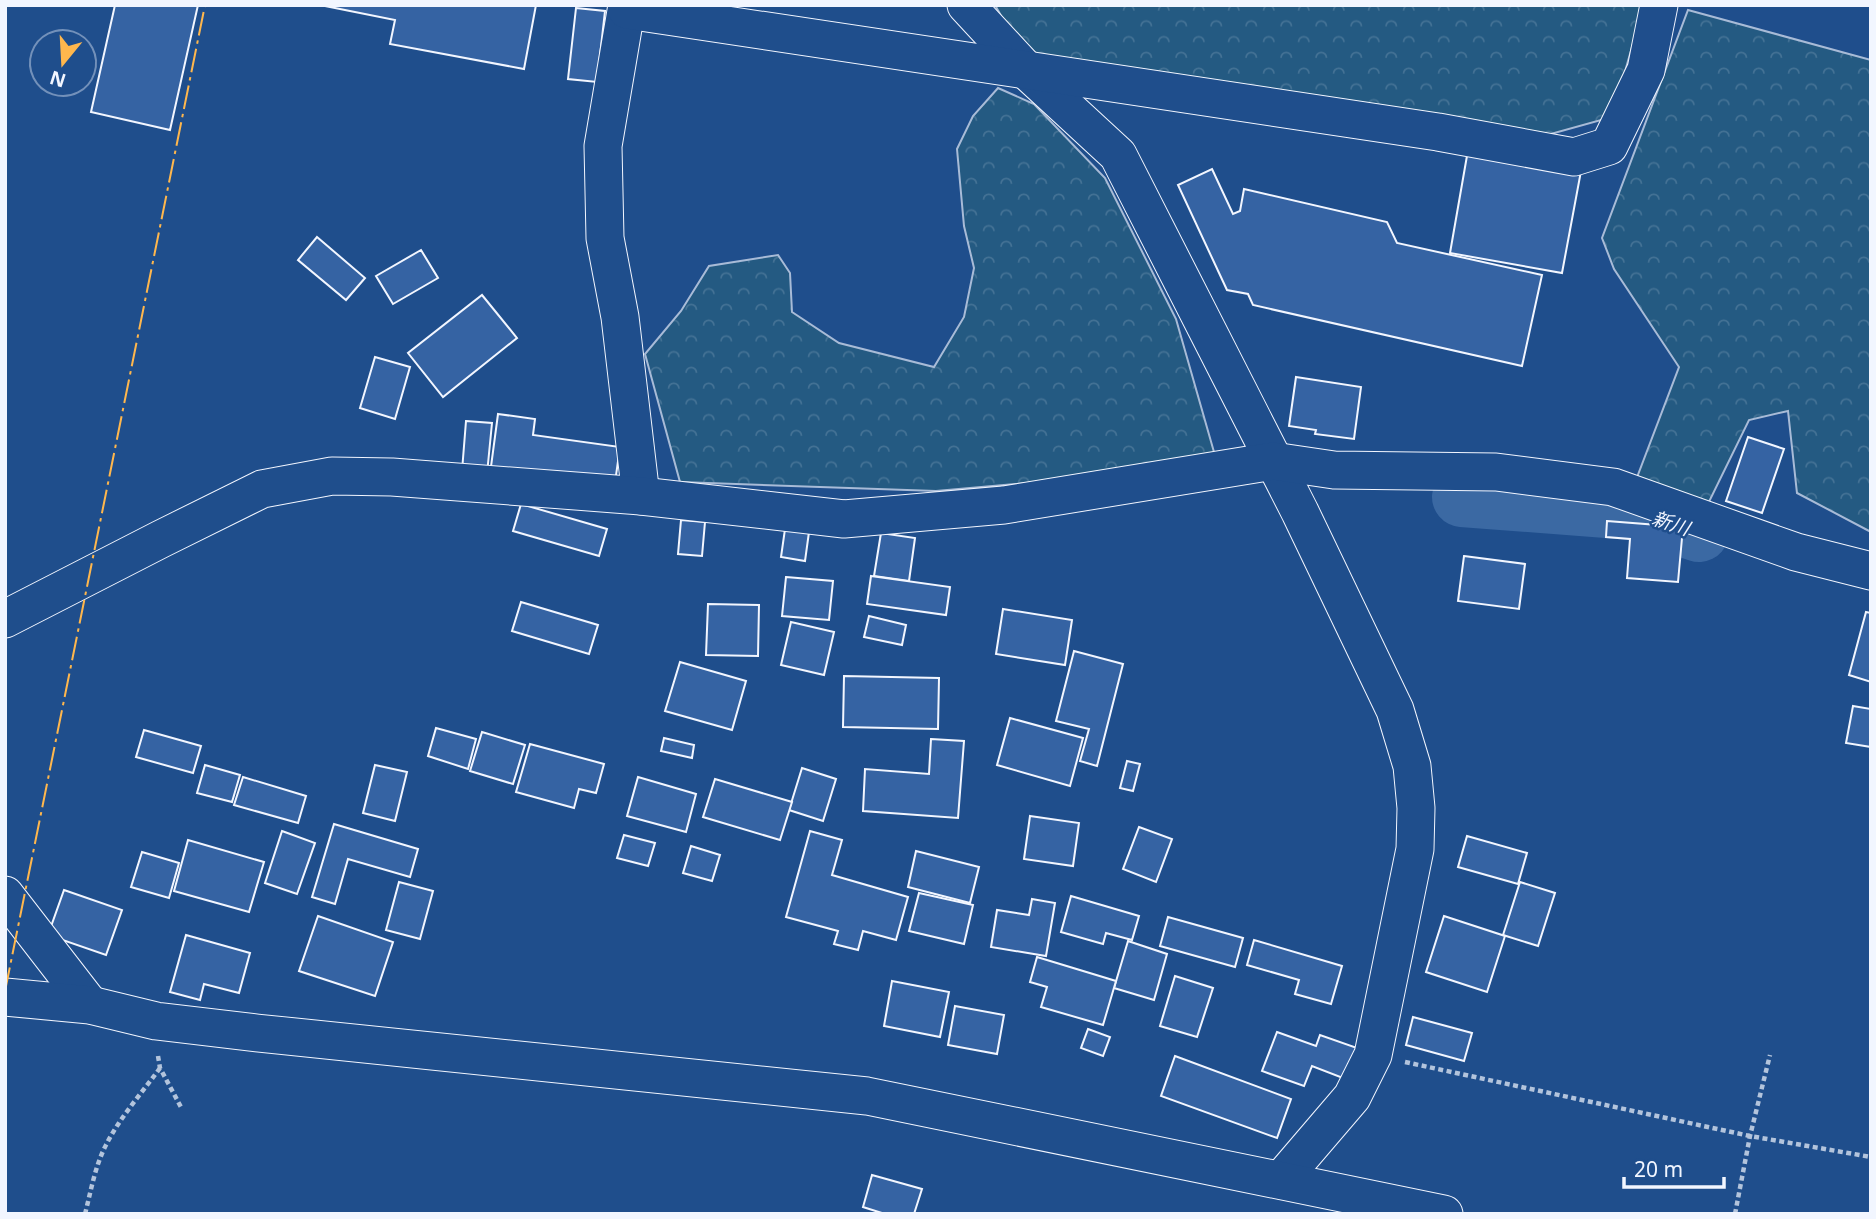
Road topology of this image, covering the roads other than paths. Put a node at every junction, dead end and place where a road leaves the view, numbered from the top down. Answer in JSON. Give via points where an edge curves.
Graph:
{"nodes":[{"id":1,"x":966,"y":5,"type":"edge"},
{"id":2,"x":1659,"y":5,"type":"edge"},
{"id":3,"x":627,"y":8,"type":"edge"},
{"id":4,"x":1028,"y":72,"type":"junction"},
{"id":5,"x":1273,"y":461,"type":"junction"},
{"id":6,"x":640,"y":496,"type":"junction"},
{"id":7,"x":1871,"y":572,"type":"edge"},
{"id":8,"x":5,"y":619,"type":"edge"},
{"id":9,"x":5,"y":895,"type":"edge"},
{"id":10,"x":5,"y":997,"type":"edge"},
{"id":11,"x":90,"y":1005,"type":"junction"},
{"id":12,"x":1281,"y":1180,"type":"junction"},
{"id":13,"x":1444,"y":1214,"type":"edge"}],
"edges":[{"from":1,"to":4,"type":"street"},
{"from":2,"to":4,"type":"street","via":[[1646,70],[1609,145],[1574,157],[1438,132]]},
{"from":3,"to":4,"type":"street"},
{"from":3,"to":6,"type":"street","via":[[603,146],[605,238],[620,317]]},
{"from":4,"to":5,"type":"street","via":[[1118,155]]},
{"from":5,"to":6,"type":"street","via":[[1004,505],[844,519]]},
{"from":5,"to":7,"type":"street","via":[[1334,470],[1496,472],[1613,487],[1796,552]]},
{"from":5,"to":12,"type":"street","via":[[1395,710],[1412,766],[1416,808],[1415,849],[1373,1055],[1352,1097]]},
{"from":6,"to":8,"type":"street","via":[[392,477],[332,476],[262,489]]},
{"from":9,"to":11,"type":"street"},
{"from":10,"to":11,"type":"street"},
{"from":11,"to":12,"type":"street","via":[[156,1021],[271,1035],[867,1096]]},
{"from":12,"to":13,"type":"street"}]}
